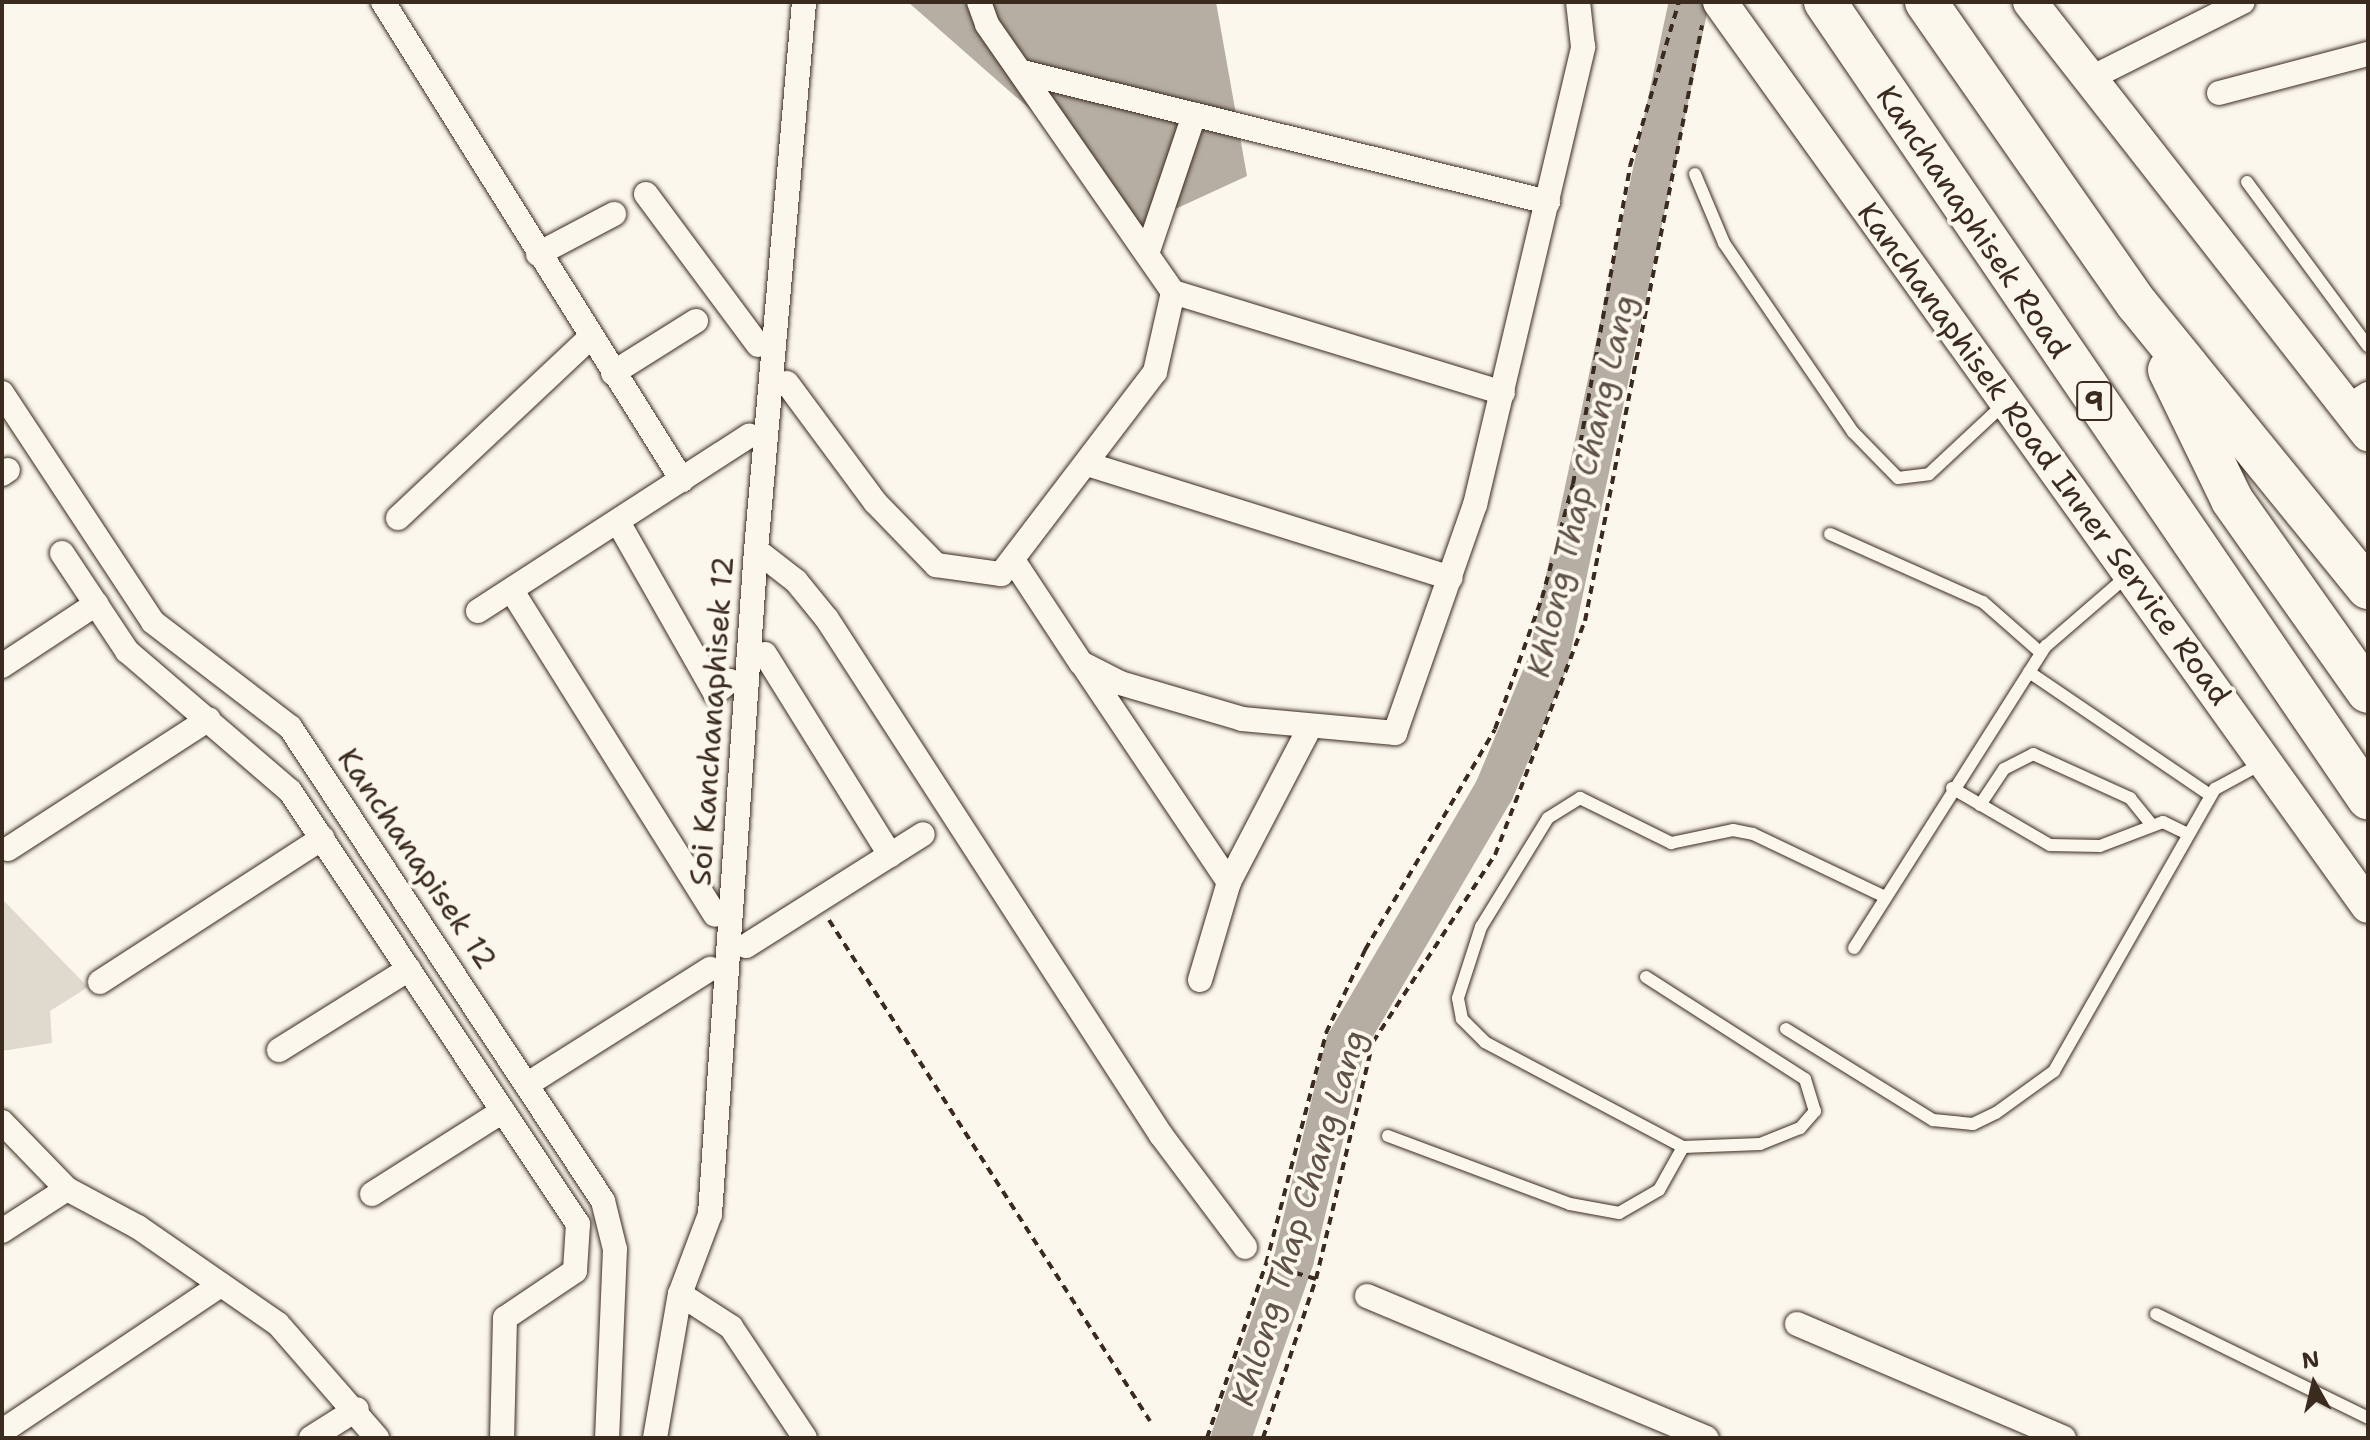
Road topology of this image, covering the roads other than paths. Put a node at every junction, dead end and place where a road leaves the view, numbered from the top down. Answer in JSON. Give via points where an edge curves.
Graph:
{"nodes":[{"id":1,"x":383,"y":2,"type":"edge"},
{"id":2,"x":804,"y":2,"type":"edge"},
{"id":3,"x":979,"y":2,"type":"edge"},
{"id":4,"x":1825,"y":2,"type":"edge"},
{"id":5,"x":1926,"y":2,"type":"edge"},
{"id":6,"x":2030,"y":2,"type":"edge"},
{"id":7,"x":2243,"y":2,"type":"edge"},
{"id":8,"x":1573,"y":3,"type":"edge"},
{"id":9,"x":1711,"y":10,"type":"edge"},
{"id":10,"x":2368,"y":54,"type":"edge"},
{"id":11,"x":1022,"y":72,"type":"junction"},
{"id":12,"x":2087,"y":80,"type":"junction"},
{"id":13,"x":2219,"y":93,"type":"dead end"},
{"id":14,"x":1194,"y":115,"type":"junction"},
{"id":15,"x":1695,"y":174,"type":"dead end"},
{"id":16,"x":2247,"y":182,"type":"dead end"},
{"id":17,"x":646,"y":194,"type":"dead end"},
{"id":18,"x":1548,"y":202,"type":"junction"},
{"id":19,"x":614,"y":214,"type":"dead end"},
{"id":20,"x":1148,"y":251,"type":"junction"},
{"id":21,"x":538,"y":254,"type":"junction"},
{"id":22,"x":1173,"y":292,"type":"junction"},
{"id":23,"x":2137,"y":304,"type":"junction"},
{"id":24,"x":696,"y":321,"type":"dead end"},
{"id":25,"x":590,"y":338,"type":"junction"},
{"id":26,"x":758,"y":345,"type":"dead end"},
{"id":27,"x":2368,"y":346,"type":"edge"},
{"id":28,"x":613,"y":373,"type":"junction"},
{"id":29,"x":787,"y":383,"type":"dead end"},
{"id":30,"x":2,"y":393,"type":"edge"},
{"id":31,"x":1503,"y":393,"type":"junction"},
{"id":32,"x":2358,"y":400,"type":"edge"},
{"id":33,"x":2007,"y":402,"type":"junction"},
{"id":34,"x":2368,"y":434,"type":"edge"},
{"id":35,"x":749,"y":436,"type":"dead end"},
{"id":36,"x":1087,"y":464,"type":"junction"},
{"id":37,"x":682,"y":480,"type":"junction"},
{"id":38,"x":398,"y":518,"type":"dead end"},
{"id":39,"x":618,"y":522,"type":"junction"},
{"id":40,"x":1830,"y":534,"type":"dead end"},
{"id":41,"x":756,"y":550,"type":"junction"},
{"id":42,"x":62,"y":553,"type":"dead end"},
{"id":43,"x":1013,"y":560,"type":"junction"},
{"id":44,"x":2129,"y":574,"type":"junction"},
{"id":45,"x":1451,"y":578,"type":"junction"},
{"id":46,"x":2368,"y":588,"type":"edge"},
{"id":47,"x":512,"y":591,"type":"junction"},
{"id":48,"x":96,"y":604,"type":"junction"},
{"id":49,"x":478,"y":611,"type":"dead end"},
{"id":50,"x":2041,"y":653,"type":"junction"},
{"id":51,"x":765,"y":654,"type":"dead end"},
{"id":52,"x":1081,"y":663,"type":"junction"},
{"id":53,"x":2,"y":666,"type":"edge"},
{"id":54,"x":2029,"y":672,"type":"junction"},
{"id":55,"x":730,"y":681,"type":"dead end"},
{"id":56,"x":2368,"y":692,"type":"edge"},
{"id":57,"x":209,"y":719,"type":"junction"},
{"id":58,"x":1310,"y":727,"type":"junction"},
{"id":59,"x":2264,"y":762,"type":"junction"},
{"id":60,"x":1952,"y":788,"type":"junction"},
{"id":61,"x":2210,"y":795,"type":"junction"},
{"id":62,"x":2368,"y":798,"type":"edge"},
{"id":63,"x":1980,"y":805,"type":"junction"},
{"id":64,"x":2150,"y":823,"type":"junction"},
{"id":65,"x":2186,"y":833,"type":"junction"},
{"id":66,"x":923,"y":834,"type":"dead end"},
{"id":67,"x":323,"y":838,"type":"junction"},
{"id":68,"x":8,"y":849,"type":"dead end"},
{"id":69,"x":890,"y":855,"type":"junction"},
{"id":70,"x":1229,"y":882,"type":"junction"},
{"id":71,"x":1885,"y":897,"type":"junction"},
{"id":72,"x":2368,"y":906,"type":"edge"},
{"id":73,"x":715,"y":915,"type":"dead end"},
{"id":74,"x":1854,"y":948,"type":"dead end"},
{"id":75,"x":740,"y":949,"type":"dead end"},
{"id":76,"x":409,"y":969,"type":"junction"},
{"id":77,"x":710,"y":969,"type":"dead end"},
{"id":78,"x":1646,"y":977,"type":"dead end"},
{"id":79,"x":1200,"y":980,"type":"dead end"},
{"id":80,"x":100,"y":982,"type":"dead end"},
{"id":81,"x":1786,"y":1029,"type":"dead end"},
{"id":82,"x":279,"y":1050,"type":"dead end"},
{"id":83,"x":531,"y":1082,"type":"junction"},
{"id":84,"x":503,"y":1111,"type":"junction"},
{"id":85,"x":2,"y":1122,"type":"edge"},
{"id":86,"x":1388,"y":1136,"type":"dead end"},
{"id":87,"x":1683,"y":1147,"type":"junction"},
{"id":88,"x":67,"y":1189,"type":"junction"},
{"id":89,"x":372,"y":1194,"type":"dead end"},
{"id":90,"x":2,"y":1231,"type":"edge"},
{"id":91,"x":1245,"y":1247,"type":"dead end"},
{"id":92,"x":221,"y":1285,"type":"junction"},
{"id":93,"x":680,"y":1294,"type":"junction"},
{"id":94,"x":1367,"y":1296,"type":"dead end"},
{"id":95,"x":2156,"y":1314,"type":"dead end"},
{"id":96,"x":1797,"y":1324,"type":"dead end"},
{"id":97,"x":357,"y":1409,"type":"junction"},
{"id":98,"x":2368,"y":1418,"type":"edge"},
{"id":99,"x":4,"y":1430,"type":"edge"},
{"id":100,"x":311,"y":1438,"type":"edge"},
{"id":101,"x":377,"y":1438,"type":"edge"},
{"id":102,"x":502,"y":1438,"type":"edge"},
{"id":103,"x":607,"y":1438,"type":"edge"},
{"id":104,"x":655,"y":1438,"type":"edge"},
{"id":105,"x":805,"y":1438,"type":"edge"},
{"id":106,"x":1707,"y":1438,"type":"edge"},
{"id":107,"x":2064,"y":1438,"type":"edge"}],
"edges":[{"from":1,"to":21,"type":"street"},
{"from":2,"to":41,"type":"street","name":"Soi Kanchanaphisek 12"},
{"from":3,"to":11,"type":"street"},
{"from":4,"to":62,"type":"highway","name":"Kanchanaphisek Road","number":"9"},
{"from":5,"to":23,"type":"highway"},
{"from":6,"to":12,"type":"main road"},
{"from":7,"to":12,"type":"street"},
{"from":8,"to":18,"type":"street","via":[[1583,47]]},
{"from":9,"to":33,"type":"main road","name":"Kanchanaphisek Road Inner Service Road","via":[[1780,84]]},
{"from":10,"to":13,"type":"street"},
{"from":11,"to":14,"type":"street"},
{"from":11,"to":20,"type":"street"},
{"from":12,"to":32,"type":"main road"},
{"from":14,"to":18,"type":"street"},
{"from":14,"to":20,"type":"street"},
{"from":15,"to":33,"type":"lane","via":[[1724,243],[1853,432],[1898,478],[1929,474]]},
{"from":16,"to":27,"type":"lane"},
{"from":17,"to":26,"type":"street"},
{"from":18,"to":31,"type":"street"},
{"from":19,"to":21,"type":"street"},
{"from":20,"to":22,"type":"street"},
{"from":21,"to":25,"type":"street"},
{"from":22,"to":31,"type":"street"},
{"from":22,"to":36,"type":"street","via":[[1155,372]]},
{"from":23,"to":46,"type":"highway"},
{"from":23,"to":56,"type":"highway","via":[[2232,500]]},
{"from":24,"to":28,"type":"street"},
{"from":25,"to":28,"type":"street"},
{"from":25,"to":38,"type":"street"},
{"from":28,"to":37,"type":"street"},
{"from":29,"to":43,"type":"street","via":[[875,502],[936,565],[1001,574]]},
{"from":30,"to":83,"type":"street","name":"Kanchanapisek 12","via":[[153,622],[290,727]]},
{"from":31,"to":45,"type":"street"},
{"from":32,"to":34,"type":"main road"},
{"from":33,"to":44,"type":"main road","name":"Kanchanaphisek Road Inner Service Road"},
{"from":35,"to":37,"type":"street"},
{"from":36,"to":43,"type":"street"},
{"from":36,"to":45,"type":"street"},
{"from":37,"to":39,"type":"street"},
{"from":39,"to":47,"type":"street"},
{"from":39,"to":55,"type":"street","via":[[715,693]]},
{"from":40,"to":50,"type":"lane","via":[[1983,602]]},
{"from":41,"to":91,"type":"street","via":[[796,581],[827,619],[1161,1135]]},
{"from":41,"to":93,"type":"street","name":"Soi Kanchanaphisek 12","via":[[710,1214]]},
{"from":42,"to":48,"type":"street"},
{"from":43,"to":52,"type":"street"},
{"from":44,"to":50,"type":"lane"},
{"from":44,"to":59,"type":"main road","name":"Kanchanaphisek Road Inner Service Road"},
{"from":45,"to":58,"type":"street","via":[[1395,733]]},
{"from":47,"to":49,"type":"street"},
{"from":47,"to":73,"type":"street"},
{"from":48,"to":53,"type":"street"},
{"from":48,"to":57,"type":"street","via":[[127,651]]},
{"from":50,"to":54,"type":"lane"},
{"from":51,"to":69,"type":"street"},
{"from":52,"to":58,"type":"street","via":[[1120,683],[1242,719]]},
{"from":52,"to":70,"type":"street"},
{"from":54,"to":60,"type":"lane"},
{"from":54,"to":61,"type":"lane"},
{"from":57,"to":67,"type":"street","via":[[280,781]]},
{"from":57,"to":68,"type":"street"},
{"from":58,"to":70,"type":"street"},
{"from":59,"to":61,"type":"lane","via":[[2230,776]]},
{"from":59,"to":72,"type":"main road","name":"Kanchanaphisek Road Inner Service Road"},
{"from":60,"to":63,"type":"lane"},
{"from":60,"to":71,"type":"lane"},
{"from":61,"to":65,"type":"lane"},
{"from":63,"to":64,"type":"lane","via":[[2050,845],[2078,850]]},
{"from":63,"to":64,"type":"lane","via":[[2004,769],[2033,754],[2130,798]]},
{"from":64,"to":65,"type":"lane"},
{"from":65,"to":81,"type":"lane","via":[[2054,1071],[1996,1113],[1973,1124],[1933,1120]]},
{"from":66,"to":69,"type":"street"},
{"from":67,"to":76,"type":"street"},
{"from":67,"to":80,"type":"street"},
{"from":69,"to":75,"type":"street"},
{"from":70,"to":79,"type":"street"},
{"from":71,"to":74,"type":"lane"},
{"from":71,"to":87,"type":"lane","via":[[1753,834],[1733,830],[1671,843],[1580,798],[1548,818],[1481,927],[1458,998],[1462,1019],[1485,1042]]},
{"from":76,"to":82,"type":"street"},
{"from":76,"to":84,"type":"street"},
{"from":77,"to":83,"type":"street"},
{"from":78,"to":87,"type":"lane","via":[[1776,1056],[1812,1090],[1815,1111],[1800,1128],[1760,1144]]},
{"from":83,"to":103,"type":"street","name":"Kanchanapisek 12","via":[[603,1201],[615,1249]]},
{"from":84,"to":89,"type":"street"},
{"from":84,"to":102,"type":"street","via":[[578,1224],[575,1271],[505,1318]]},
{"from":85,"to":88,"type":"street"},
{"from":86,"to":87,"type":"lane","via":[[1570,1204],[1619,1213],[1659,1190]]},
{"from":88,"to":90,"type":"street"},
{"from":88,"to":92,"type":"street"},
{"from":92,"to":97,"type":"street","via":[[278,1324]]},
{"from":92,"to":99,"type":"street"},
{"from":93,"to":104,"type":"street","name":"Soi Kanchanaphisek 12"},
{"from":93,"to":105,"type":"street","via":[[731,1327]]},
{"from":94,"to":106,"type":"street"},
{"from":95,"to":98,"type":"lane"},
{"from":96,"to":107,"type":"street"},
{"from":97,"to":100,"type":"street"},
{"from":97,"to":101,"type":"street"}]}
